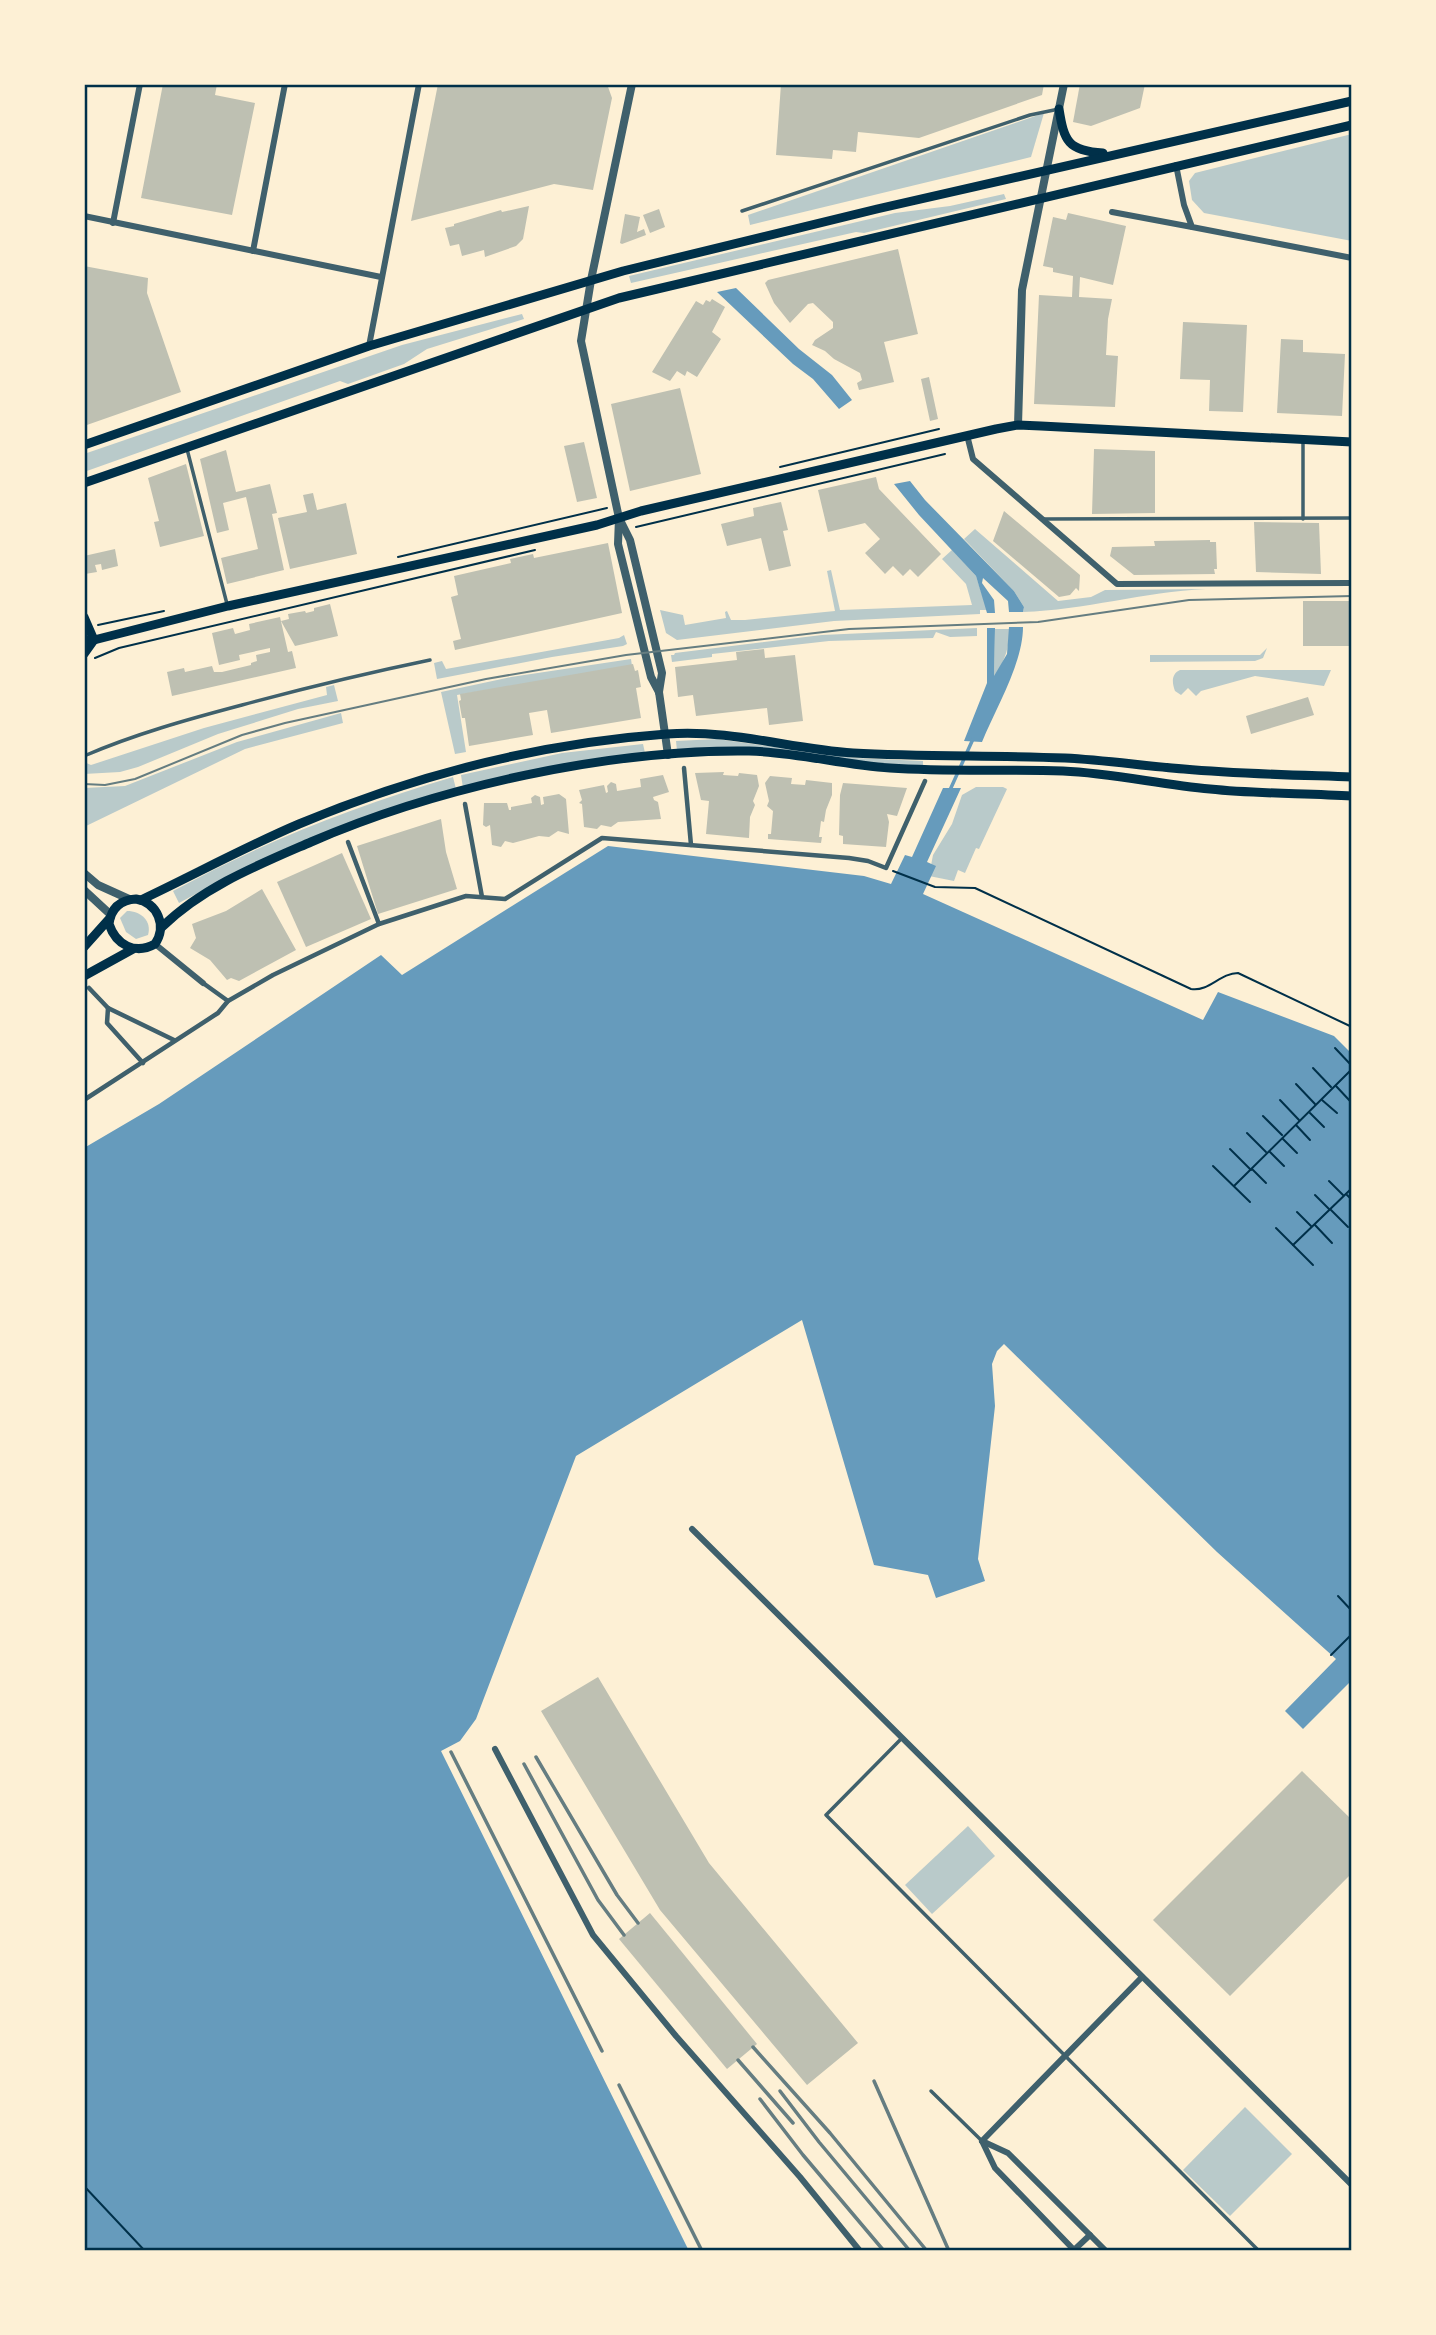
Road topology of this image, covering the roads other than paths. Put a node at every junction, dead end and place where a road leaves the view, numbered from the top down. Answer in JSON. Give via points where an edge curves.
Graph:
{"nodes":[{"id":1,"x":140,"y":84,"type":"edge"},
{"id":2,"x":285,"y":84,"type":"edge"},
{"id":3,"x":419,"y":84,"type":"edge"},
{"id":4,"x":632,"y":84,"type":"edge"},
{"id":5,"x":1064,"y":84,"type":"edge"},
{"id":6,"x":1352,"y":93,"type":"edge"},
{"id":7,"x":1352,"y":101,"type":"edge"},
{"id":8,"x":1329,"y":105,"type":"junction"},
{"id":9,"x":1059,"y":109,"type":"junction"},
{"id":10,"x":1352,"y":125,"type":"edge"},
{"id":11,"x":1114,"y":153,"type":"junction"},
{"id":12,"x":1176,"y":165,"type":"junction"},
{"id":13,"x":1047,"y":170,"type":"junction"},
{"id":14,"x":1041,"y":198,"type":"junction"},
{"id":15,"x":742,"y":211,"type":"dead end"},
{"id":16,"x":1112,"y":212,"type":"dead end"},
{"id":17,"x":84,"y":216,"type":"edge"},
{"id":18,"x":113,"y":223,"type":"junction"},
{"id":19,"x":1192,"y":227,"type":"junction"},
{"id":20,"x":253,"y":251,"type":"junction"},
{"id":21,"x":1352,"y":258,"type":"edge"},
{"id":22,"x":381,"y":277,"type":"junction"},
{"id":23,"x":592,"y":280,"type":"junction"},
{"id":24,"x":586,"y":309,"type":"junction"},
{"id":25,"x":369,"y":346,"type":"junction"},
{"id":26,"x":1018,"y":425,"type":"junction"},
{"id":27,"x":967,"y":435,"type":"junction"},
{"id":28,"x":1303,"y":440,"type":"junction"},
{"id":29,"x":1352,"y":442,"type":"edge"},
{"id":30,"x":84,"y":445,"type":"edge"},
{"id":31,"x":187,"y":447,"type":"junction"},
{"id":32,"x":84,"y":483,"type":"edge"},
{"id":33,"x":619,"y":518,"type":"junction"},
{"id":34,"x":1352,"y":518,"type":"edge"},
{"id":35,"x":1040,"y":519,"type":"junction"},
{"id":36,"x":1303,"y":519,"type":"junction"},
{"id":37,"x":1352,"y":583,"type":"edge"},
{"id":38,"x":228,"y":606,"type":"junction"},
{"id":39,"x":84,"y":617,"type":"edge"},
{"id":40,"x":89,"y":640,"type":"edge"},
{"id":41,"x":86,"y":658,"type":"edge"},
{"id":42,"x":430,"y":660,"type":"dead end"},
{"id":43,"x":659,"y":692,"type":"junction"},
{"id":44,"x":667,"y":734,"type":"junction"},
{"id":45,"x":668,"y":755,"type":"junction"},
{"id":46,"x":84,"y":756,"type":"edge"},
{"id":47,"x":684,"y":768,"type":"dead end"},
{"id":48,"x":1352,"y":777,"type":"edge"},
{"id":49,"x":925,"y":781,"type":"dead end"},
{"id":50,"x":1352,"y":796,"type":"edge"},
{"id":51,"x":465,"y":804,"type":"dead end"},
{"id":52,"x":348,"y":842,"type":"dead end"},
{"id":53,"x":691,"y":845,"type":"junction"},
{"id":54,"x":84,"y":873,"type":"edge"},
{"id":55,"x":84,"y":890,"type":"edge"},
{"id":56,"x":482,"y":897,"type":"junction"},
{"id":57,"x":129,"y":900,"type":"junction"},
{"id":58,"x":141,"y":900,"type":"junction"},
{"id":59,"x":110,"y":916,"type":"junction"},
{"id":60,"x":379,"y":924,"type":"junction"},
{"id":61,"x":162,"y":928,"type":"junction"},
{"id":62,"x":155,"y":944,"type":"junction"},
{"id":63,"x":84,"y":947,"type":"edge"},
{"id":64,"x":132,"y":949,"type":"junction"},
{"id":65,"x":84,"y":976,"type":"edge"},
{"id":66,"x":203,"y":983,"type":"joint"},
{"id":67,"x":89,"y":988,"type":"dead end"},
{"id":68,"x":228,"y":1001,"type":"junction"},
{"id":69,"x":108,"y":1008,"type":"junction"},
{"id":70,"x":175,"y":1041,"type":"junction"},
{"id":71,"x":143,"y":1063,"type":"junction"},
{"id":72,"x":84,"y":1100,"type":"edge"},
{"id":73,"x":692,"y":1529,"type":"dead end"},
{"id":74,"x":902,"y":1738,"type":"junction"},
{"id":75,"x":495,"y":1749,"type":"dead end"},
{"id":76,"x":1142,"y":1977,"type":"junction"},
{"id":77,"x":1065,"y":2056,"type":"junction"},
{"id":78,"x":931,"y":2091,"type":"dead end"},
{"id":79,"x":982,"y":2141,"type":"junction"},
{"id":80,"x":1352,"y":2185,"type":"edge"},
{"id":81,"x":1090,"y":2235,"type":"junction"},
{"id":82,"x":860,"y":2251,"type":"edge"},
{"id":83,"x":1075,"y":2251,"type":"edge"},
{"id":84,"x":1106,"y":2251,"type":"edge"},
{"id":85,"x":1259,"y":2251,"type":"edge"}],
"edges":[{"from":1,"to":18,"type":"street"},
{"from":2,"to":20,"type":"street"},
{"from":3,"to":22,"type":"street"},
{"from":4,"to":23,"type":"street"},
{"from":5,"to":9,"type":"street"},
{"from":6,"to":8,"type":"main road"},
{"from":7,"to":8,"type":"main road"},
{"from":8,"to":11,"type":"main road"},
{"from":9,"to":11,"type":"main road","via":[[1067,142],[1092,152]]},
{"from":9,"to":13,"type":"street"},
{"from":9,"to":15,"type":"lane","via":[[1041,111]]},
{"from":10,"to":12,"type":"main road"},
{"from":11,"to":13,"type":"main road"},
{"from":12,"to":14,"type":"main road"},
{"from":12,"to":19,"type":"street"},
{"from":13,"to":14,"type":"street"},
{"from":13,"to":23,"type":"main road"},
{"from":14,"to":24,"type":"main road","via":[[716,273]]},
{"from":14,"to":26,"type":"street","via":[[1022,290]]},
{"from":16,"to":19,"type":"street"},
{"from":17,"to":18,"type":"street"},
{"from":18,"to":20,"type":"street"},
{"from":19,"to":21,"type":"street"},
{"from":20,"to":22,"type":"street"},
{"from":22,"to":25,"type":"street"},
{"from":23,"to":24,"type":"street"},
{"from":23,"to":25,"type":"main road"},
{"from":24,"to":31,"type":"main road"},
{"from":24,"to":33,"type":"street","via":[[581,341]]},
{"from":25,"to":30,"type":"main road"},
{"from":26,"to":27,"type":"main road"},
{"from":26,"to":28,"type":"main road"},
{"from":27,"to":33,"type":"main road"},
{"from":27,"to":35,"type":"street","via":[[973,459]]},
{"from":28,"to":29,"type":"main road"},
{"from":28,"to":36,"type":"lane"},
{"from":31,"to":32,"type":"main road"},
{"from":31,"to":38,"type":"lane"},
{"from":33,"to":38,"type":"main road"},
{"from":33,"to":43,"type":"street","via":[[618,542],[636,622]]},
{"from":33,"to":43,"type":"street","via":[[630,540],[662,673]]},
{"from":34,"to":36,"type":"lane"},
{"from":35,"to":36,"type":"lane"},
{"from":35,"to":37,"type":"street","via":[[1117,584]]},
{"from":38,"to":40,"type":"main road"},
{"from":39,"to":40,"type":"main road"},
{"from":40,"to":41,"type":"main road"},
{"from":42,"to":46,"type":"lane","via":[[207,714]]},
{"from":43,"to":44,"type":"street"},
{"from":44,"to":45,"type":"street"},
{"from":44,"to":48,"type":"main road","via":[[718,734],[820,750],[1065,758],[1186,770]]},
{"from":44,"to":58,"type":"main road","via":[[540,751],[413,782],[299,824]]},
{"from":45,"to":50,"type":"main road","via":[[753,751],[858,765],[1064,771],[1211,789]]},
{"from":45,"to":61,"type":"main road","via":[[518,777],[372,818],[238,876],[190,902]]},
{"from":47,"to":53,"type":"street"},
{"from":49,"to":53,"type":"street","via":[[886,868],[849,858]]},
{"from":51,"to":56,"type":"street"},
{"from":52,"to":60,"type":"street"},
{"from":53,"to":56,"type":"street","via":[[602,838],[505,899]]},
{"from":54,"to":57,"type":"street"},
{"from":55,"to":59,"type":"street"},
{"from":56,"to":60,"type":"street","via":[[466,896]]},
{"from":57,"to":58,"type":"main road"},
{"from":57,"to":59,"type":"main road"},
{"from":58,"to":61,"type":"main road","via":[[156,912]]},
{"from":59,"to":63,"type":"main road"},
{"from":59,"to":64,"type":"main road","via":[[115,935]]},
{"from":60,"to":68,"type":"street"},
{"from":61,"to":62,"type":"main road"},
{"from":62,"to":64,"type":"main road"},
{"from":62,"to":66,"type":"street"},
{"from":64,"to":65,"type":"main road"},
{"from":66,"to":68,"type":"street"},
{"from":67,"to":69,"type":"street"},
{"from":68,"to":70,"type":"street","via":[[218,1013]]},
{"from":69,"to":70,"type":"street"},
{"from":69,"to":71,"type":"street","via":[[107,1023]]},
{"from":70,"to":71,"type":"street"},
{"from":71,"to":72,"type":"street"},
{"from":73,"to":74,"type":"street"},
{"from":74,"to":76,"type":"street"},
{"from":74,"to":77,"type":"lane","via":[[826,1815]]},
{"from":75,"to":82,"type":"street","via":[[593,1935]]},
{"from":76,"to":77,"type":"street"},
{"from":76,"to":80,"type":"street"},
{"from":77,"to":79,"type":"street"},
{"from":77,"to":85,"type":"lane"},
{"from":78,"to":79,"type":"lane"},
{"from":79,"to":81,"type":"street","via":[[1008,2153]]},
{"from":79,"to":83,"type":"street","via":[[995,2168]]},
{"from":81,"to":83,"type":"street"},
{"from":81,"to":84,"type":"street"}]}
